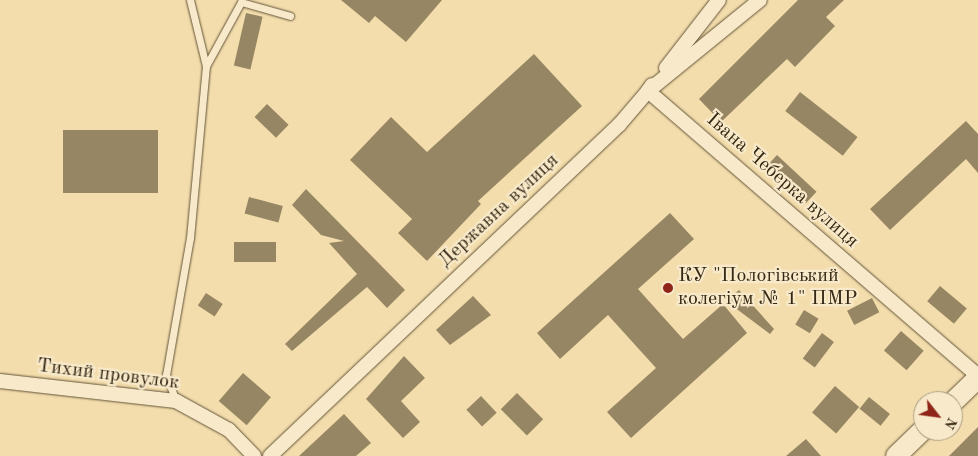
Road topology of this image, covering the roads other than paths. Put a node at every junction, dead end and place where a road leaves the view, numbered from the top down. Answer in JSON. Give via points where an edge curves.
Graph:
{"nodes":[{"id":1,"x":190,"y":0,"type":"edge"},
{"id":2,"x":719,"y":0,"type":"edge"},
{"id":3,"x":760,"y":0,"type":"edge"},
{"id":4,"x":290,"y":16,"type":"dead end"},
{"id":5,"x":206,"y":66,"type":"junction"},
{"id":6,"x":648,"y":91,"type":"junction"},
{"id":7,"x":978,"y":377,"type":"edge"},
{"id":8,"x":0,"y":381,"type":"edge"},
{"id":9,"x":963,"y":392,"type":"edge"},
{"id":10,"x":176,"y":401,"type":"junction"},
{"id":11,"x":913,"y":440,"type":"edge"},
{"id":12,"x":254,"y":456,"type":"edge"},
{"id":13,"x":270,"y":456,"type":"edge"},
{"id":14,"x":896,"y":456,"type":"edge"}],
"edges":[{"from":1,"to":5,"type":"lane"},
{"from":2,"to":6,"type":"street"},
{"from":3,"to":6,"type":"street","name":"Державна вулиця"},
{"from":4,"to":5,"type":"lane","via":[[241,2]]},
{"from":5,"to":10,"type":"lane","via":[[190,238],[166,375]]},
{"from":6,"to":7,"type":"street","name":"Івана Чеберка вулиця"},
{"from":6,"to":13,"type":"street","name":"Державна вулиця","via":[[619,125]]},
{"from":7,"to":9,"type":"main road"},
{"from":8,"to":10,"type":"street","name":"Тихий провулок"},
{"from":10,"to":12,"type":"street","name":"Тихий провулок","via":[[229,430]]},
{"from":11,"to":14,"type":"main road"}]}
